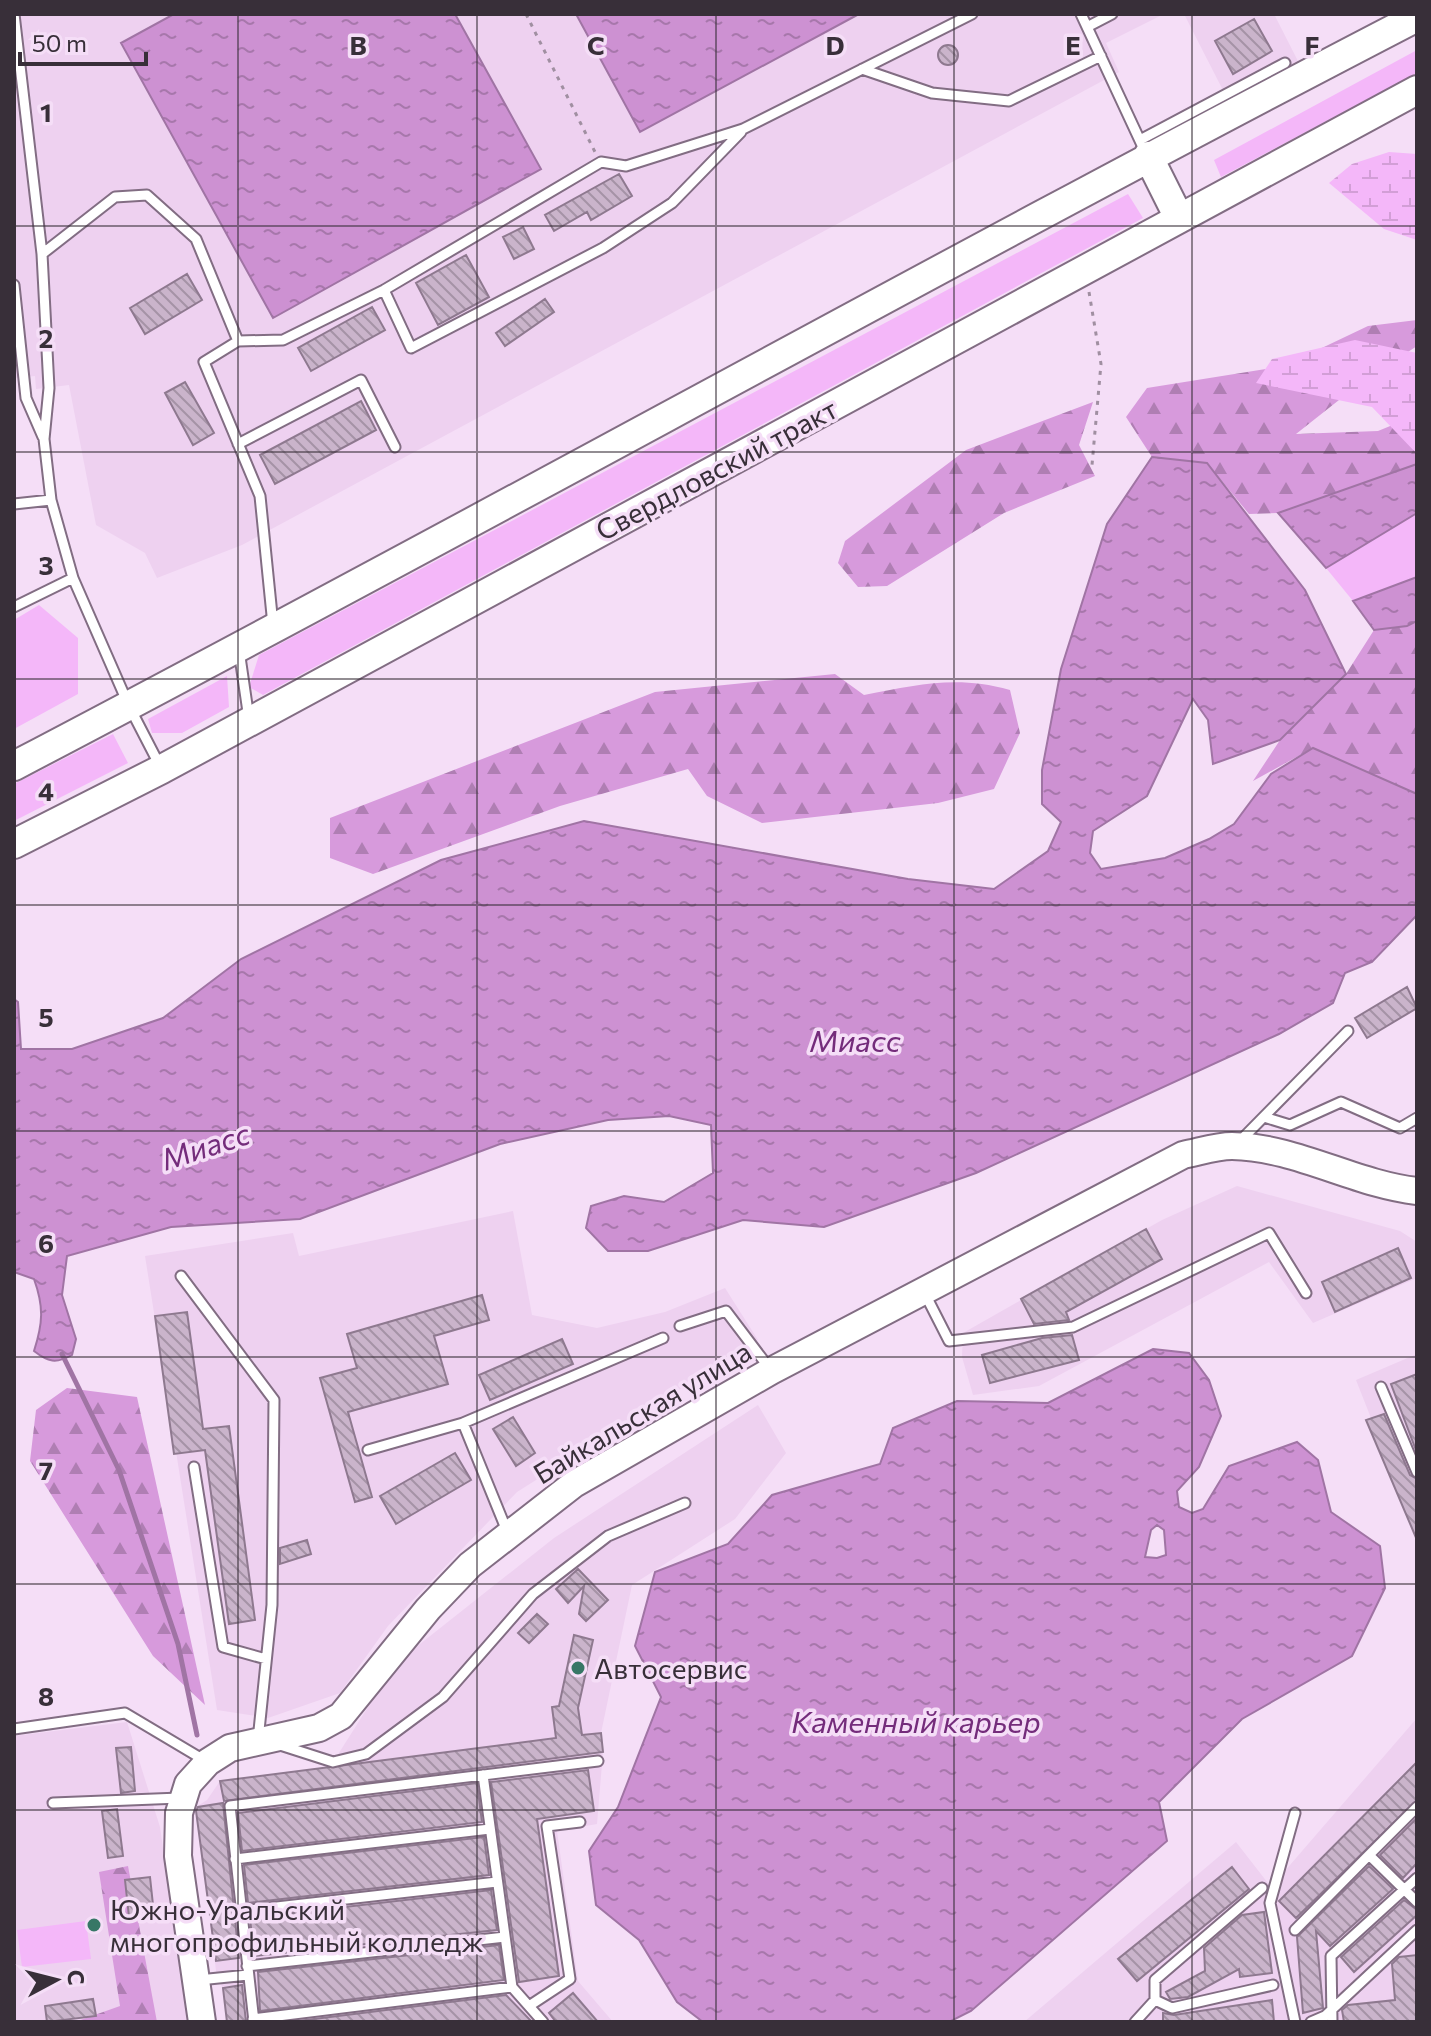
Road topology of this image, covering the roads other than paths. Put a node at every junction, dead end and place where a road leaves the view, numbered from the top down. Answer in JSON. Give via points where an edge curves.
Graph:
{"nodes":[{"id":1,"x":14,"y":14,"type":"edge"},
{"id":2,"x":972,"y":14,"type":"edge"},
{"id":3,"x":1081,"y":14,"type":"edge"},
{"id":4,"x":1112,"y":14,"type":"edge"},
{"id":5,"x":1417,"y":17,"type":"edge"},
{"id":6,"x":1087,"y":27,"type":"junction"},
{"id":7,"x":1101,"y":56,"type":"junction"},
{"id":8,"x":1285,"y":63,"type":"dead end"},
{"id":9,"x":862,"y":69,"type":"junction"},
{"id":10,"x":1417,"y":90,"type":"edge"},
{"id":11,"x":743,"y":129,"type":"junction"},
{"id":12,"x":1144,"y":148,"type":"junction"},
{"id":13,"x":1179,"y":218,"type":"junction"},
{"id":14,"x":42,"y":254,"type":"junction"},
{"id":15,"x":14,"y":285,"type":"edge"},
{"id":16,"x":384,"y":290,"type":"junction"},
{"id":17,"x":238,"y":341,"type":"junction"},
{"id":18,"x":44,"y":439,"type":"junction"},
{"id":19,"x":238,"y":444,"type":"junction"},
{"id":20,"x":395,"y":447,"type":"dead end"},
{"id":21,"x":51,"y":500,"type":"junction"},
{"id":22,"x":14,"y":504,"type":"edge"},
{"id":23,"x":73,"y":578,"type":"junction"},
{"id":24,"x":14,"y":607,"type":"edge"},
{"id":25,"x":274,"y":630,"type":"junction"},
{"id":26,"x":239,"y":648,"type":"junction"},
{"id":27,"x":129,"y":706,"type":"junction"},
{"id":28,"x":249,"y":722,"type":"junction"},
{"id":29,"x":14,"y":766,"type":"edge"},
{"id":30,"x":162,"y":769,"type":"junction"},
{"id":31,"x":14,"y":844,"type":"edge"},
{"id":32,"x":1348,"y":1031,"type":"dead end"},
{"id":33,"x":1264,"y":1117,"type":"junction"},
{"id":34,"x":1417,"y":1118,"type":"edge"},
{"id":35,"x":1235,"y":1146,"type":"junction"},
{"id":36,"x":1417,"y":1191,"type":"edge"},
{"id":37,"x":181,"y":1276,"type":"dead end"},
{"id":38,"x":924,"y":1292,"type":"junction"},
{"id":39,"x":1306,"y":1293,"type":"dead end"},
{"id":40,"x":680,"y":1326,"type":"dead end"},
{"id":41,"x":663,"y":1338,"type":"dead end"},
{"id":42,"x":771,"y":1371,"type":"junction"},
{"id":43,"x":1381,"y":1387,"type":"dead end"},
{"id":44,"x":463,"y":1423,"type":"junction"},
{"id":45,"x":368,"y":1450,"type":"dead end"},
{"id":46,"x":194,"y":1467,"type":"dead end"},
{"id":47,"x":1417,"y":1472,"type":"edge"},
{"id":48,"x":685,"y":1503,"type":"dead end"},
{"id":49,"x":509,"y":1535,"type":"junction"},
{"id":50,"x":266,"y":1659,"type":"junction"},
{"id":51,"x":14,"y":1729,"type":"edge"},
{"id":52,"x":260,"y":1739,"type":"junction"},
{"id":53,"x":598,"y":1761,"type":"dead end"},
{"id":54,"x":208,"y":1762,"type":"junction"},
{"id":55,"x":483,"y":1775,"type":"junction"},
{"id":56,"x":184,"y":1798,"type":"junction"},
{"id":57,"x":53,"y":1803,"type":"dead end"},
{"id":58,"x":1417,"y":1807,"type":"edge"},
{"id":59,"x":1295,"y":1813,"type":"dead end"},
{"id":60,"x":580,"y":1822,"type":"dead end"},
{"id":61,"x":490,"y":1829,"type":"junction"},
{"id":62,"x":1369,"y":1855,"type":"junction"},
{"id":63,"x":235,"y":1859,"type":"junction"},
{"id":64,"x":1417,"y":1878,"type":"edge"},
{"id":65,"x":497,"y":1882,"type":"junction"},
{"id":66,"x":1262,"y":1888,"type":"dead end"},
{"id":67,"x":1405,"y":1890,"type":"junction"},
{"id":68,"x":1417,"y":1902,"type":"edge"},
{"id":69,"x":241,"y":1911,"type":"junction"},
{"id":70,"x":1295,"y":1930,"type":"dead end"},
{"id":71,"x":1417,"y":1930,"type":"edge"},
{"id":72,"x":505,"y":1937,"type":"junction"},
{"id":73,"x":247,"y":1971,"type":"junction"},
{"id":74,"x":196,"y":1981,"type":"junction"},
{"id":75,"x":1273,"y":1985,"type":"dead end"},
{"id":76,"x":512,"y":1987,"type":"junction"},
{"id":77,"x":1155,"y":2000,"type":"junction"},
{"id":78,"x":529,"y":2006,"type":"junction"},
{"id":79,"x":1331,"y":2011,"type":"junction"},
{"id":80,"x":254,"y":2021,"type":"edge"},
{"id":81,"x":202,"y":2022,"type":"edge"},
{"id":82,"x":543,"y":2022,"type":"edge"},
{"id":83,"x":1135,"y":2022,"type":"edge"},
{"id":84,"x":1295,"y":2022,"type":"edge"},
{"id":85,"x":1311,"y":2022,"type":"edge"},
{"id":86,"x":1332,"y":2022,"type":"edge"}],
"edges":[{"from":1,"to":14,"type":"lane"},
{"from":2,"to":9,"type":"lane"},
{"from":3,"to":6,"type":"lane"},
{"from":4,"to":6,"type":"lane"},
{"from":5,"to":12,"type":"main road"},
{"from":6,"to":7,"type":"lane"},
{"from":7,"to":9,"type":"lane","via":[[1009,101],[932,93]]},
{"from":7,"to":12,"type":"lane"},
{"from":8,"to":12,"type":"lane"},
{"from":9,"to":11,"type":"lane"},
{"from":10,"to":13,"type":"main road","name":"Свердловский тракт"},
{"from":11,"to":16,"type":"lane","via":[[626,166],[601,162]]},
{"from":11,"to":16,"type":"lane","via":[[672,203],[603,248],[411,348]]},
{"from":12,"to":13,"type":"main road"},
{"from":12,"to":25,"type":"main road"},
{"from":13,"to":28,"type":"main road","name":"Свердловский тракт"},
{"from":14,"to":17,"type":"lane","via":[[115,197],[147,195],[196,239]]},
{"from":14,"to":18,"type":"lane","via":[[49,388]]},
{"from":15,"to":18,"type":"lane","via":[[26,398]]},
{"from":16,"to":17,"type":"lane","via":[[283,340]]},
{"from":17,"to":19,"type":"lane","via":[[204,362]]},
{"from":18,"to":21,"type":"lane"},
{"from":19,"to":20,"type":"lane","via":[[361,380]]},
{"from":19,"to":25,"type":"lane","via":[[260,496]]},
{"from":21,"to":22,"type":"lane"},
{"from":21,"to":23,"type":"lane"},
{"from":23,"to":24,"type":"lane"},
{"from":23,"to":27,"type":"lane"},
{"from":25,"to":26,"type":"main road"},
{"from":26,"to":27,"type":"main road"},
{"from":26,"to":28,"type":"lane"},
{"from":27,"to":29,"type":"main road"},
{"from":27,"to":30,"type":"lane"},
{"from":28,"to":30,"type":"main road","name":"Свердловский тракт"},
{"from":30,"to":31,"type":"main road","name":"Свердловский тракт"},
{"from":32,"to":33,"type":"lane"},
{"from":33,"to":34,"type":"lane","via":[[1290,1125],[1341,1102],[1400,1128]]},
{"from":33,"to":35,"type":"lane"},
{"from":35,"to":36,"type":"street","name":"Байкальская улица"},
{"from":35,"to":38,"type":"street","name":"Байкальская улица","via":[[1183,1155]]},
{"from":37,"to":50,"type":"lane","via":[[274,1400],[272,1605]]},
{"from":38,"to":39,"type":"lane","via":[[949,1341],[1073,1327],[1269,1233]]},
{"from":38,"to":42,"type":"street","name":"Байкальская улица"},
{"from":40,"to":42,"type":"lane","via":[[726,1311]]},
{"from":41,"to":44,"type":"lane"},
{"from":42,"to":49,"type":"street","name":"Байкальская улица","via":[[574,1484]]},
{"from":43,"to":47,"type":"lane"},
{"from":44,"to":45,"type":"lane"},
{"from":44,"to":49,"type":"lane"},
{"from":46,"to":50,"type":"lane","via":[[223,1647]]},
{"from":48,"to":52,"type":"lane","via":[[608,1536],[533,1594],[443,1697],[366,1754],[333,1762]]},
{"from":49,"to":52,"type":"street","name":"Байкальская улица","via":[[470,1565],[428,1609],[341,1716],[319,1728]]},
{"from":50,"to":52,"type":"lane"},
{"from":51,"to":54,"type":"lane","via":[[125,1713]]},
{"from":52,"to":54,"type":"street","name":"Байкальская улица"},
{"from":53,"to":55,"type":"lane"},
{"from":54,"to":56,"type":"street","name":"Байкальская улица","via":[[188,1784]]},
{"from":55,"to":61,"type":"lane"},
{"from":55,"to":63,"type":"lane","via":[[230,1806]]},
{"from":56,"to":57,"type":"lane"},
{"from":56,"to":74,"type":"street","name":"Байкальская улица","via":[[178,1856]]},
{"from":58,"to":62,"type":"lane"},
{"from":59,"to":84,"type":"lane","via":[[1270,1903]]},
{"from":60,"to":78,"type":"lane","via":[[547,1826],[570,1979]]},
{"from":61,"to":63,"type":"lane"},
{"from":61,"to":65,"type":"lane"},
{"from":62,"to":67,"type":"lane"},
{"from":62,"to":70,"type":"lane"},
{"from":63,"to":69,"type":"lane"},
{"from":64,"to":67,"type":"lane"},
{"from":65,"to":69,"type":"lane"},
{"from":65,"to":72,"type":"lane"},
{"from":66,"to":77,"type":"lane","via":[[1155,1980]]},
{"from":67,"to":68,"type":"lane"},
{"from":67,"to":79,"type":"lane","via":[[1331,1956]]},
{"from":69,"to":73,"type":"lane"},
{"from":71,"to":79,"type":"lane"},
{"from":72,"to":73,"type":"lane"},
{"from":72,"to":76,"type":"lane"},
{"from":73,"to":74,"type":"lane"},
{"from":73,"to":80,"type":"lane"},
{"from":74,"to":81,"type":"street","name":"Байкальская улица"},
{"from":75,"to":77,"type":"lane","via":[[1172,2008]]},
{"from":76,"to":78,"type":"lane"},
{"from":76,"to":80,"type":"lane"},
{"from":77,"to":83,"type":"lane"},
{"from":78,"to":82,"type":"lane"},
{"from":79,"to":85,"type":"lane"},
{"from":79,"to":86,"type":"lane"}]}
